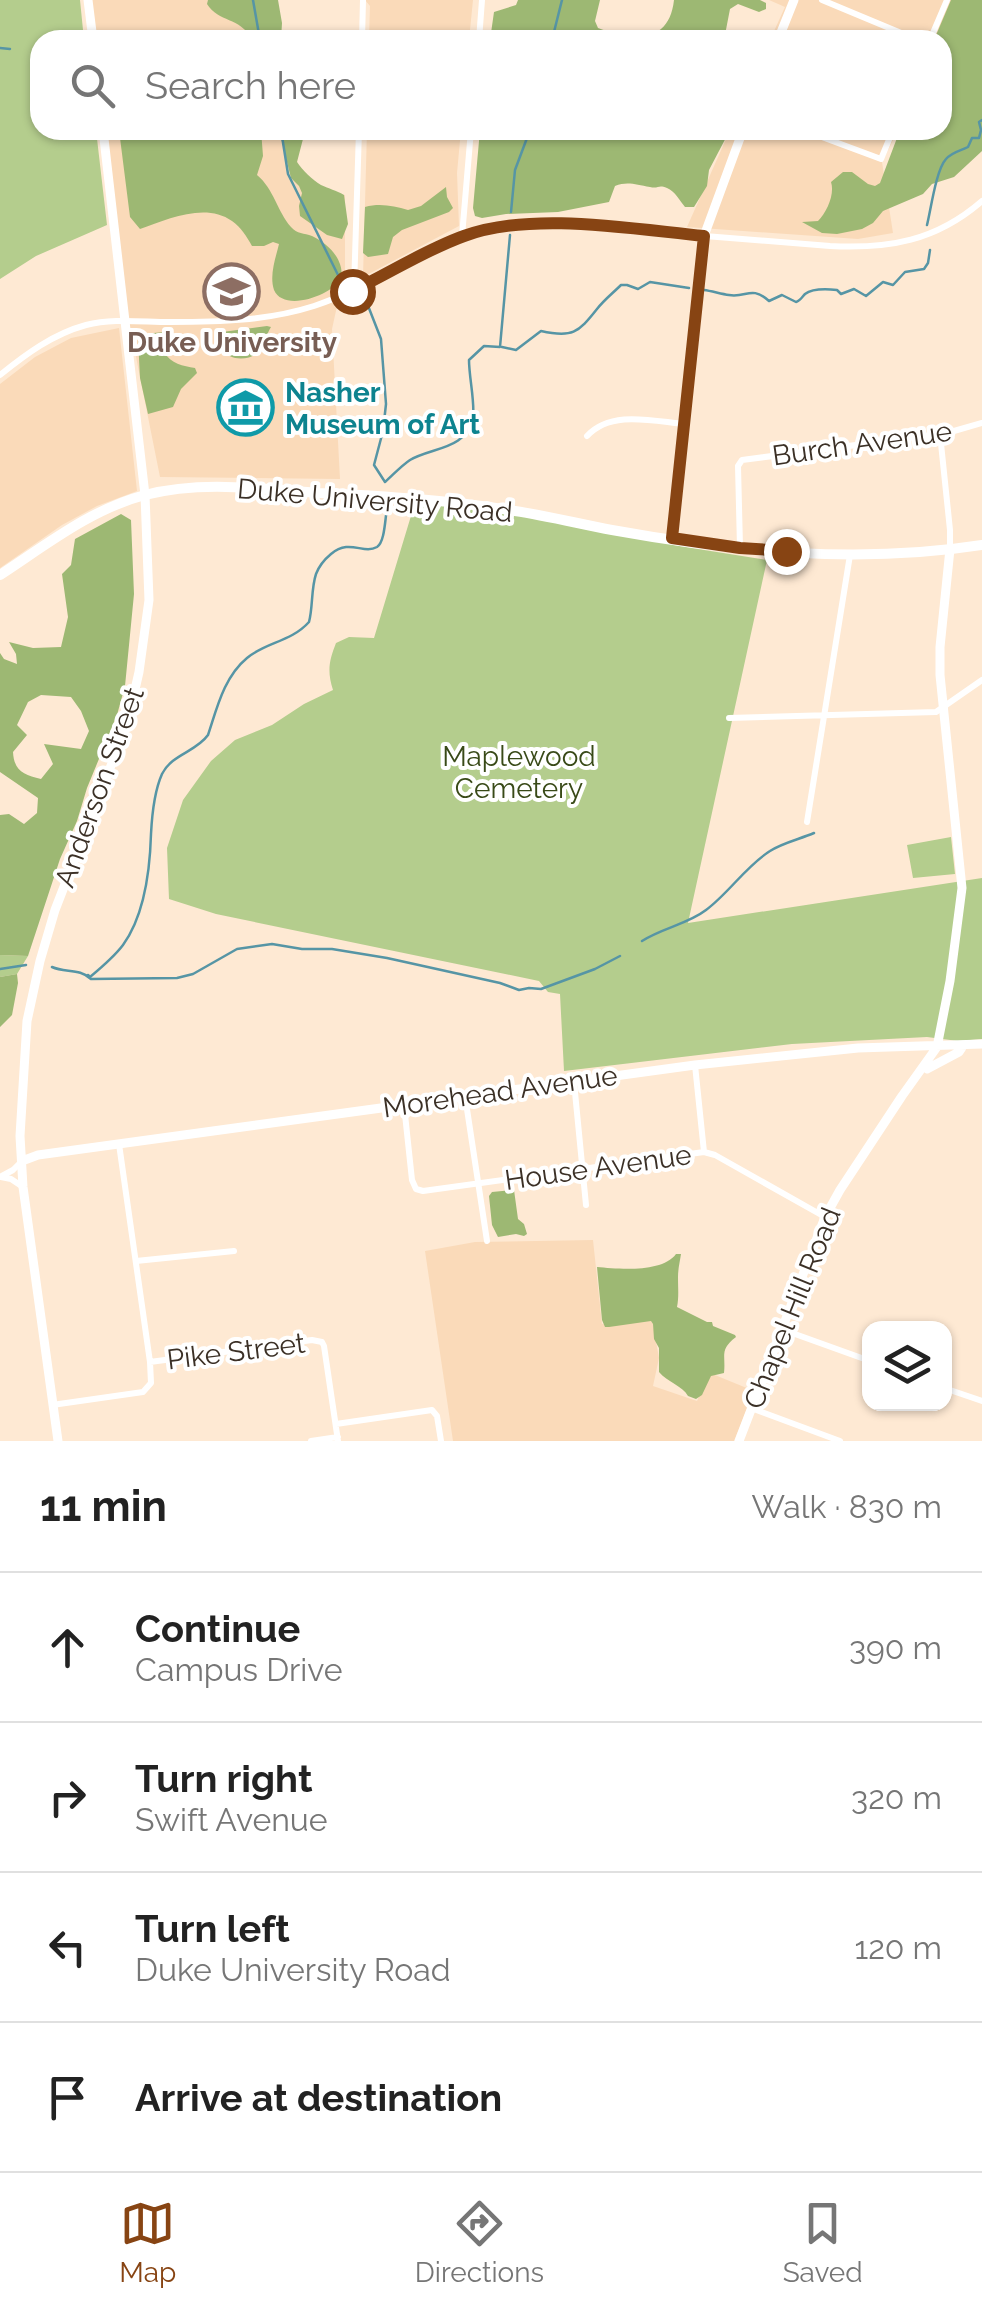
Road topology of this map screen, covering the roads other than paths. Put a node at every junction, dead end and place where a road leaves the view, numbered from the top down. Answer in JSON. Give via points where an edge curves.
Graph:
{"nodes":[{"id":1,"x":88,"y":0,"type":"edge"},
{"id":2,"x":363,"y":0,"type":"edge"},
{"id":3,"x":482,"y":0,"type":"edge"},
{"id":4,"x":794,"y":0,"type":"edge"},
{"id":5,"x":822,"y":0,"type":"edge"},
{"id":6,"x":947,"y":0,"type":"edge"},
{"id":7,"x":92,"y":30,"type":"edge"},
{"id":8,"x":362,"y":30,"type":"edge"},
{"id":9,"x":480,"y":30,"type":"edge"},
{"id":10,"x":782,"y":30,"type":"edge"},
{"id":11,"x":894,"y":30,"type":"edge"},
{"id":12,"x":934,"y":30,"type":"edge"},
{"id":13,"x":104,"y":140,"type":"edge"},
{"id":14,"x":359,"y":140,"type":"edge"},
{"id":15,"x":470,"y":140,"type":"edge"},
{"id":16,"x":739,"y":140,"type":"edge"},
{"id":17,"x":829,"y":140,"type":"edge"},
{"id":18,"x":889,"y":140,"type":"edge"},
{"id":19,"x":982,"y":201,"type":"edge"},
{"id":20,"x":462,"y":236,"type":"junction"},
{"id":21,"x":704,"y":236,"type":"junction"},
{"id":22,"x":354,"y":290,"type":"junction"},
{"id":23,"x":125,"y":322,"type":"junction"},
{"id":24,"x":0,"y":375,"type":"edge"},
{"id":25,"x":982,"y":423,"type":"edge"},
{"id":26,"x":684,"y":424,"type":"junction"},
{"id":27,"x":940,"y":434,"type":"junction"},
{"id":28,"x":587,"y":436,"type":"dead end"},
{"id":29,"x":145,"y":495,"type":"junction"},
{"id":30,"x":672,"y":538,"type":"junction"},
{"id":31,"x":982,"y":544,"type":"edge"},
{"id":32,"x":740,"y":548,"type":"junction"},
{"id":33,"x":950,"y":549,"type":"junction"},
{"id":34,"x":850,"y":554,"type":"junction"},
{"id":35,"x":0,"y":575,"type":"edge"},
{"id":36,"x":982,"y":680,"type":"edge"},
{"id":37,"x":943,"y":709,"type":"junction"},
{"id":38,"x":825,"y":716,"type":"junction"},
{"id":39,"x":728,"y":718,"type":"dead end"},
{"id":40,"x":807,"y":822,"type":"dead end"},
{"id":41,"x":982,"y":1044,"type":"edge"},
{"id":42,"x":963,"y":1046,"type":"junction"},
{"id":43,"x":937,"y":1047,"type":"junction"},
{"id":44,"x":696,"y":1065,"type":"junction"},
{"id":45,"x":916,"y":1076,"type":"junction"},
{"id":46,"x":574,"y":1082,"type":"junction"},
{"id":47,"x":465,"y":1096,"type":"junction"},
{"id":48,"x":404,"y":1105,"type":"junction"},
{"id":49,"x":119,"y":1144,"type":"junction"},
{"id":50,"x":704,"y":1152,"type":"junction"},
{"id":51,"x":22,"y":1161,"type":"junction"},
{"id":52,"x":582,"y":1170,"type":"junction"},
{"id":53,"x":0,"y":1177,"type":"edge"},
{"id":54,"x":479,"y":1184,"type":"junction"},
{"id":55,"x":22,"y":1187,"type":"junction"},
{"id":56,"x":586,"y":1205,"type":"dead end"},
{"id":57,"x":825,"y":1217,"type":"junction"},
{"id":58,"x":487,"y":1241,"type":"dead end"},
{"id":59,"x":234,"y":1250,"type":"dead end"},
{"id":60,"x":136,"y":1261,"type":"junction"},
{"id":61,"x":781,"y":1329,"type":"junction"},
{"id":62,"x":862,"y":1358,"type":"edge"},
{"id":63,"x":150,"y":1362,"type":"junction"},
{"id":64,"x":952,"y":1391,"type":"edge"},
{"id":65,"x":982,"y":1400,"type":"edge"},
{"id":66,"x":52,"y":1405,"type":"junction"},
{"id":67,"x":752,"y":1408,"type":"junction"},
{"id":68,"x":336,"y":1424,"type":"junction"},
{"id":69,"x":338,"y":1439,"type":"edge"},
{"id":70,"x":58,"y":1441,"type":"edge"},
{"id":71,"x":310,"y":1441,"type":"edge"},
{"id":72,"x":441,"y":1441,"type":"edge"},
{"id":73,"x":739,"y":1441,"type":"edge"},
{"id":74,"x":840,"y":1441,"type":"edge"}],
"edges":[{"from":1,"to":7,"type":"street"},
{"from":2,"to":8,"type":"street"},
{"from":3,"to":9,"type":"street"},
{"from":4,"to":10,"type":"street"},
{"from":5,"to":11,"type":"street"},
{"from":6,"to":12,"type":"street"},
{"from":13,"to":23,"type":"street","name":"Anderson Street"},
{"from":14,"to":22,"type":"street"},
{"from":15,"to":20,"type":"street"},
{"from":16,"to":21,"type":"street"},
{"from":17,"to":18,"type":"street","via":[[880,159]]},
{"from":19,"to":21,"type":"street","via":[[940,229],[886,246]]},
{"from":20,"to":21,"type":"street","via":[[543,223]]},
{"from":20,"to":22,"type":"street"},
{"from":21,"to":26,"type":"street"},
{"from":22,"to":23,"type":"street","via":[[253,320]]},
{"from":23,"to":24,"type":"street","via":[[62,334]]},
{"from":23,"to":29,"type":"street","name":"Anderson Street"},
{"from":25,"to":27,"type":"street","name":"Burch Avenue"},
{"from":26,"to":28,"type":"street","via":[[616,420]]},
{"from":26,"to":30,"type":"street"},
{"from":27,"to":32,"type":"street","name":"Burch Avenue","via":[[742,460]]},
{"from":27,"to":33,"type":"street"},
{"from":29,"to":30,"type":"main road","name":"Duke University Road","via":[[225,488],[430,500]]},
{"from":29,"to":35,"type":"main road","name":"Duke University Road","via":[[97,513]]},
{"from":29,"to":51,"type":"street","name":"Anderson Street","via":[[150,580],[139,672],[40,962],[24,1050]]},
{"from":30,"to":32,"type":"main road","name":"Duke University Road"},
{"from":31,"to":33,"type":"main road","name":"Duke University Road"},
{"from":32,"to":34,"type":"main road","name":"Duke University Road"},
{"from":33,"to":34,"type":"main road","name":"Duke University Road"},
{"from":33,"to":37,"type":"street","name":"Chapel Hill Road","via":[[939,662]]},
{"from":34,"to":38,"type":"street"},
{"from":36,"to":37,"type":"street"},
{"from":37,"to":38,"type":"street"},
{"from":37,"to":43,"type":"street","name":"Chapel Hill Road","via":[[962,888]]},
{"from":38,"to":39,"type":"street"},
{"from":38,"to":40,"type":"street"},
{"from":41,"to":42,"type":"street","name":"Morehead Avenue"},
{"from":42,"to":43,"type":"street","name":"Morehead Avenue"},
{"from":42,"to":45,"type":"street"},
{"from":43,"to":44,"type":"street","name":"Morehead Avenue"},
{"from":43,"to":45,"type":"street","name":"Chapel Hill Road"},
{"from":44,"to":46,"type":"street","name":"Morehead Avenue"},
{"from":44,"to":50,"type":"street"},
{"from":45,"to":57,"type":"street","name":"Chapel Hill Road"},
{"from":46,"to":47,"type":"street","name":"Morehead Avenue"},
{"from":46,"to":52,"type":"street"},
{"from":47,"to":48,"type":"street","name":"Morehead Avenue"},
{"from":47,"to":54,"type":"street"},
{"from":48,"to":49,"type":"street","name":"Morehead Avenue"},
{"from":48,"to":54,"type":"street","name":"House Avenue","via":[[416,1189]]},
{"from":49,"to":51,"type":"street","name":"Morehead Avenue"},
{"from":49,"to":60,"type":"street"},
{"from":50,"to":52,"type":"street","name":"House Avenue"},
{"from":50,"to":57,"type":"street","name":"House Avenue"},
{"from":51,"to":53,"type":"street"},
{"from":51,"to":55,"type":"street","name":"Anderson Street"},
{"from":52,"to":54,"type":"street","name":"House Avenue"},
{"from":52,"to":56,"type":"street"},
{"from":53,"to":55,"type":"street"},
{"from":54,"to":58,"type":"street"},
{"from":55,"to":66,"type":"street","name":"Anderson Street"},
{"from":57,"to":61,"type":"street","name":"Chapel Hill Road"},
{"from":59,"to":60,"type":"street"},
{"from":60,"to":63,"type":"street"},
{"from":61,"to":62,"type":"street"},
{"from":61,"to":67,"type":"street","name":"Chapel Hill Road"},
{"from":63,"to":66,"type":"street","via":[[151,1383],[143,1392]]},
{"from":63,"to":68,"type":"street","name":"Pike Street","via":[[322,1342]]},
{"from":64,"to":65,"type":"street"},
{"from":66,"to":70,"type":"street","name":"Anderson Street"},
{"from":67,"to":73,"type":"street","name":"Chapel Hill Road"},
{"from":67,"to":74,"type":"street"},
{"from":68,"to":69,"type":"street"},
{"from":68,"to":72,"type":"street","via":[[428,1410],[434,1411]]},
{"from":69,"to":71,"type":"street"}]}
